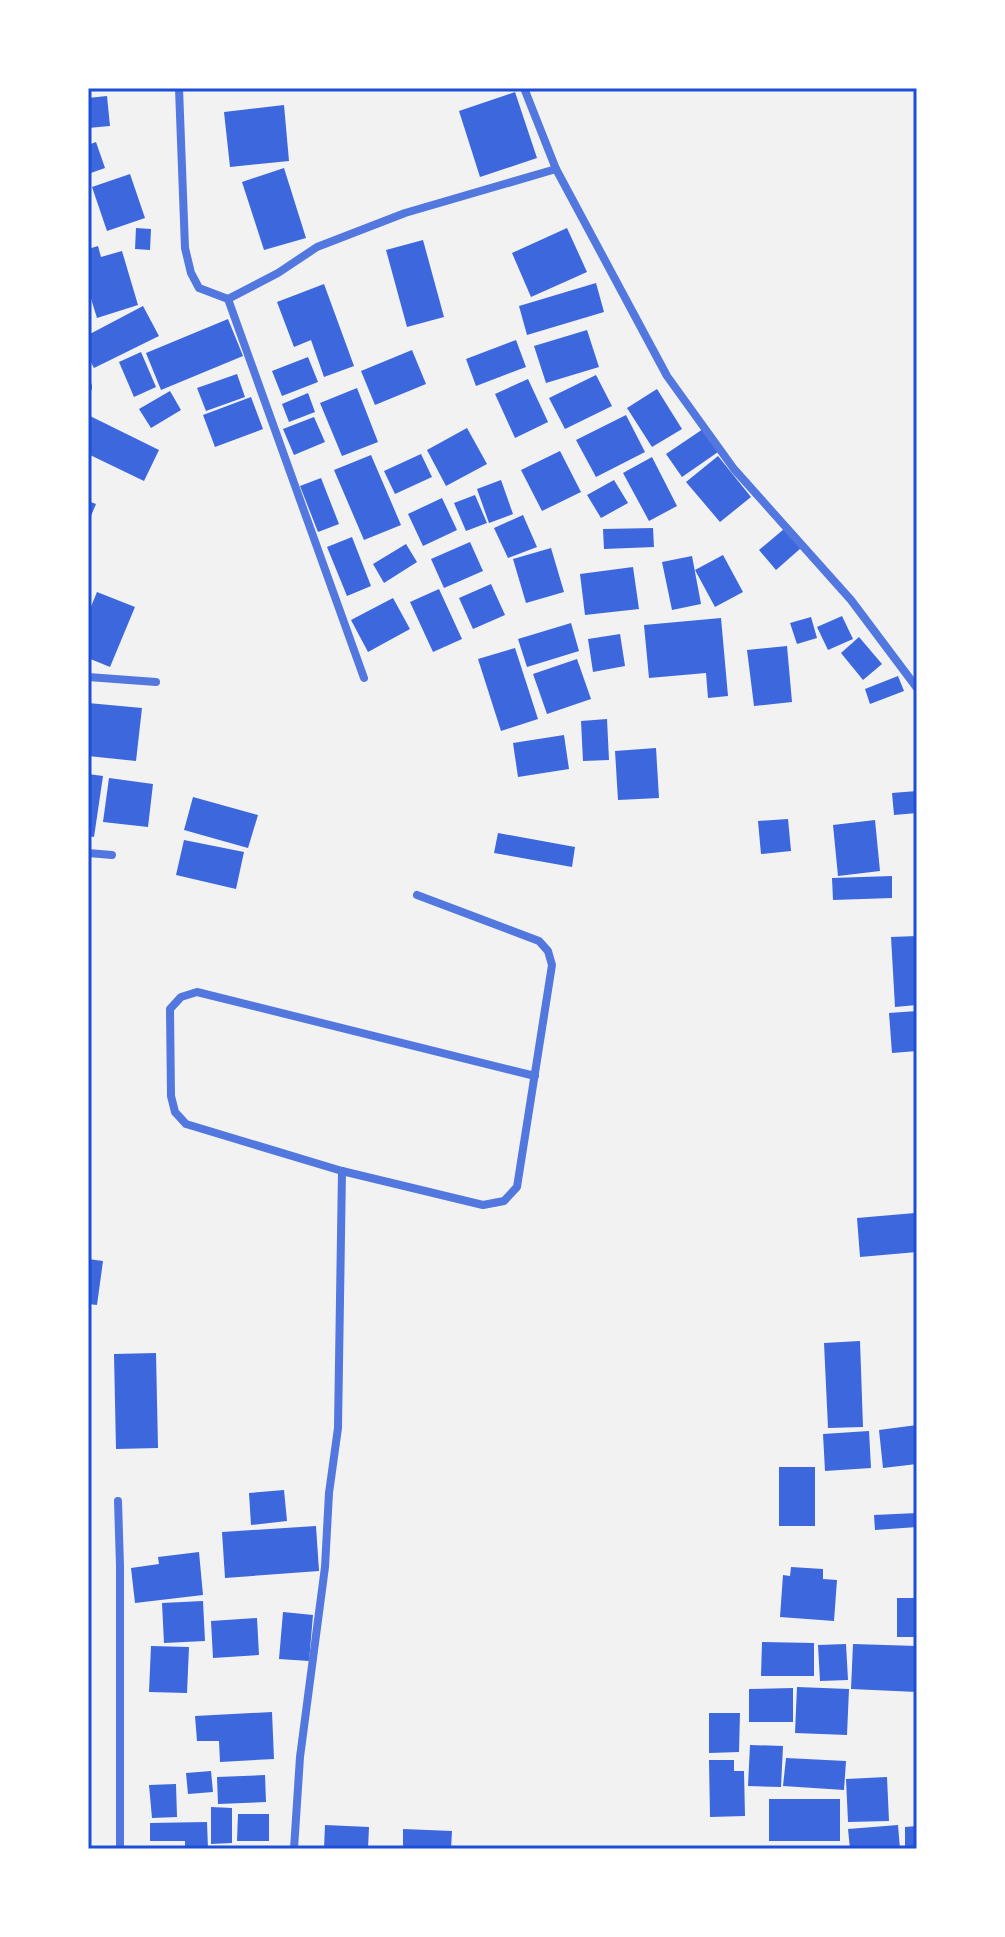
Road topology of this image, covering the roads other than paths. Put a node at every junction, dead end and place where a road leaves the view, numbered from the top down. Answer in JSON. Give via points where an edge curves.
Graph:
{"nodes":[{"id":1,"x":179,"y":88,"type":"edge"},
{"id":2,"x":524,"y":88,"type":"edge"},
{"id":3,"x":556,"y":169,"type":"junction"},
{"id":4,"x":228,"y":299,"type":"junction"},
{"id":5,"x":88,"y":677,"type":"edge"},
{"id":6,"x":364,"y":678,"type":"dead end"},
{"id":7,"x":156,"y":682,"type":"dead end"},
{"id":8,"x":917,"y":688,"type":"edge"},
{"id":9,"x":88,"y":853,"type":"edge"},
{"id":10,"x":112,"y":855,"type":"dead end"},
{"id":11,"x":417,"y":895,"type":"dead end"},
{"id":12,"x":535,"y":1076,"type":"junction"},
{"id":13,"x":342,"y":1171,"type":"junction"},
{"id":14,"x":118,"y":1501,"type":"dead end"},
{"id":15,"x":120,"y":1849,"type":"edge"},
{"id":16,"x":294,"y":1849,"type":"edge"}],
"edges":[{"from":1,"to":4,"type":"street","via":[[185,248],[199,288]]},
{"from":2,"to":3,"type":"street"},
{"from":3,"to":4,"type":"street","via":[[405,213],[317,247]]},
{"from":3,"to":8,"type":"street","via":[[667,376],[734,469],[851,600]]},
{"from":4,"to":6,"type":"street"},
{"from":5,"to":7,"type":"street"},
{"from":9,"to":10,"type":"street"},
{"from":11,"to":12,"type":"street","via":[[539,941],[548,951],[552,965]]},
{"from":12,"to":13,"type":"street","via":[[517,1187],[504,1201],[483,1205]]},
{"from":12,"to":13,"type":"street","via":[[197,992],[181,997],[170,1009],[171,1096],[175,1112],[186,1124]]},
{"from":13,"to":16,"type":"street","via":[[338,1428]]},
{"from":14,"to":15,"type":"street"}]}
